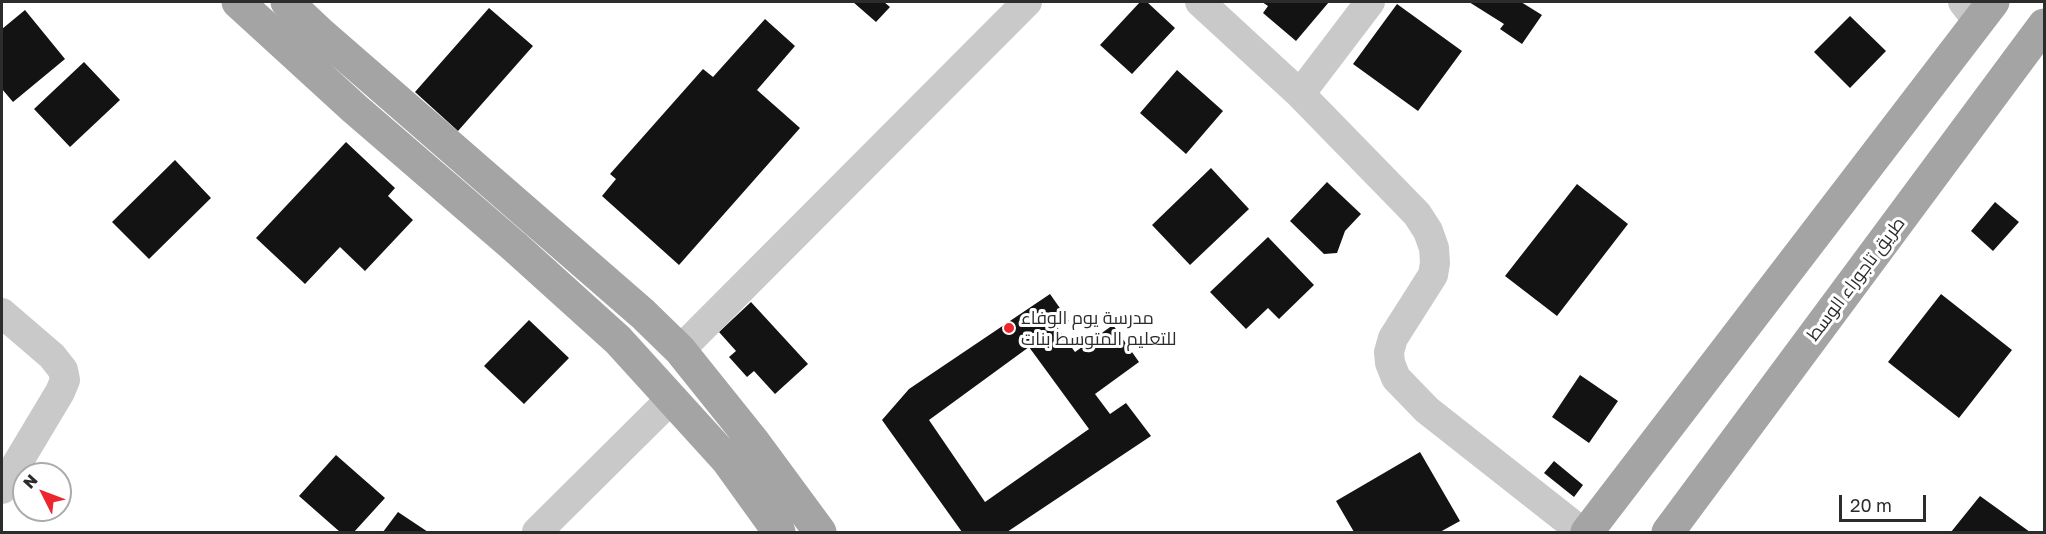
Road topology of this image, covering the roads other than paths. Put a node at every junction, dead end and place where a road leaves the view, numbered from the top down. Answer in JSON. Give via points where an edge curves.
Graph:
{"nodes":[{"id":1,"x":238,"y":2,"type":"edge"},
{"id":2,"x":287,"y":2,"type":"edge"},
{"id":3,"x":1027,"y":2,"type":"edge"},
{"id":4,"x":1200,"y":2,"type":"edge"},
{"id":5,"x":1370,"y":2,"type":"edge"},
{"id":6,"x":1978,"y":8,"type":"edge"},
{"id":7,"x":2044,"y":25,"type":"edge"},
{"id":8,"x":1300,"y":94,"type":"junction"},
{"id":9,"x":2,"y":313,"type":"edge"},
{"id":10,"x":680,"y":350,"type":"junction"},
{"id":11,"x":672,"y":398,"type":"junction"},
{"id":12,"x":2,"y":489,"type":"edge"},
{"id":13,"x":537,"y":532,"type":"edge"},
{"id":14,"x":779,"y":532,"type":"edge"},
{"id":15,"x":820,"y":532,"type":"edge"},
{"id":16,"x":1585,"y":532,"type":"edge"},
{"id":17,"x":1668,"y":532,"type":"edge"}],
"edges":[{"from":1,"to":11,"type":"main road","via":[[618,340]]},
{"from":2,"to":10,"type":"main road"},
{"from":3,"to":10,"type":"street"},
{"from":4,"to":8,"type":"street"},
{"from":5,"to":8,"type":"street"},
{"from":6,"to":16,"type":"main road"},
{"from":7,"to":17,"type":"main road","name":"طريق تاجوراء الوسط"},
{"from":8,"to":16,"type":"street","via":[[1418,214],[1434,248],[1433,275],[1393,338],[1389,352],[1396,378],[1427,410]]},
{"from":9,"to":12,"type":"street","via":[[52,356],[63,370],[64,380]]},
{"from":10,"to":15,"type":"main road"},
{"from":11,"to":13,"type":"street"},
{"from":11,"to":14,"type":"main road","via":[[728,461]]}]}
